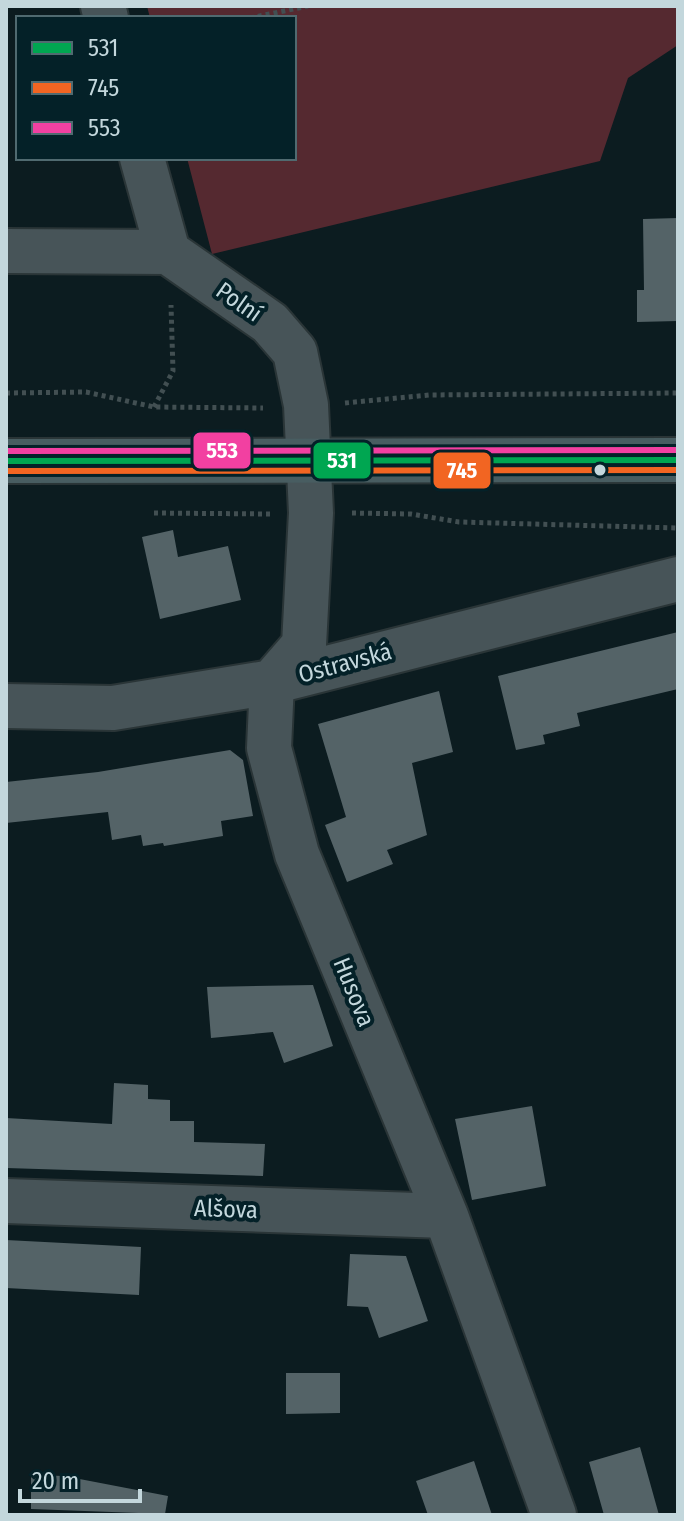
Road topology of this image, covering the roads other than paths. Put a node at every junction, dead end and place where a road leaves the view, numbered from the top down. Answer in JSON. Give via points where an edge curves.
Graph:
{"nodes":[{"id":1,"x":143,"y":160,"type":"edge"},
{"id":2,"x":6,"y":251,"type":"edge"},
{"id":3,"x":168,"y":252,"type":"junction"},
{"id":4,"x":308,"y":459,"type":"junction"},
{"id":5,"x":678,"y":460,"type":"edge"},
{"id":6,"x":6,"y":461,"type":"edge"},
{"id":7,"x":678,"y":579,"type":"edge"},
{"id":8,"x":272,"y":682,"type":"junction"},
{"id":9,"x":6,"y":706,"type":"edge"},
{"id":10,"x":6,"y":1201,"type":"edge"},
{"id":11,"x":446,"y":1216,"type":"junction"},
{"id":12,"x":554,"y":1515,"type":"edge"}],
"edges":[{"from":1,"to":3,"type":"street"},
{"from":2,"to":3,"type":"street"},
{"from":3,"to":4,"type":"street","name":"Polní","via":[[270,323],[295,352],[287,402]]},
{"from":4,"to":5,"type":"main road"},
{"from":4,"to":6,"type":"main road"},
{"from":4,"to":8,"type":"street","via":[[311,513],[304,645]]},
{"from":7,"to":8,"type":"street","name":"Ostravská"},
{"from":8,"to":9,"type":"street","name":"Ostravská","via":[[113,708]]},
{"from":8,"to":11,"type":"street","name":"Husova","via":[[269,748],[297,854]]},
{"from":10,"to":11,"type":"street","name":"Alšova"},
{"from":11,"to":12,"type":"street","name":"Husova"}]}
